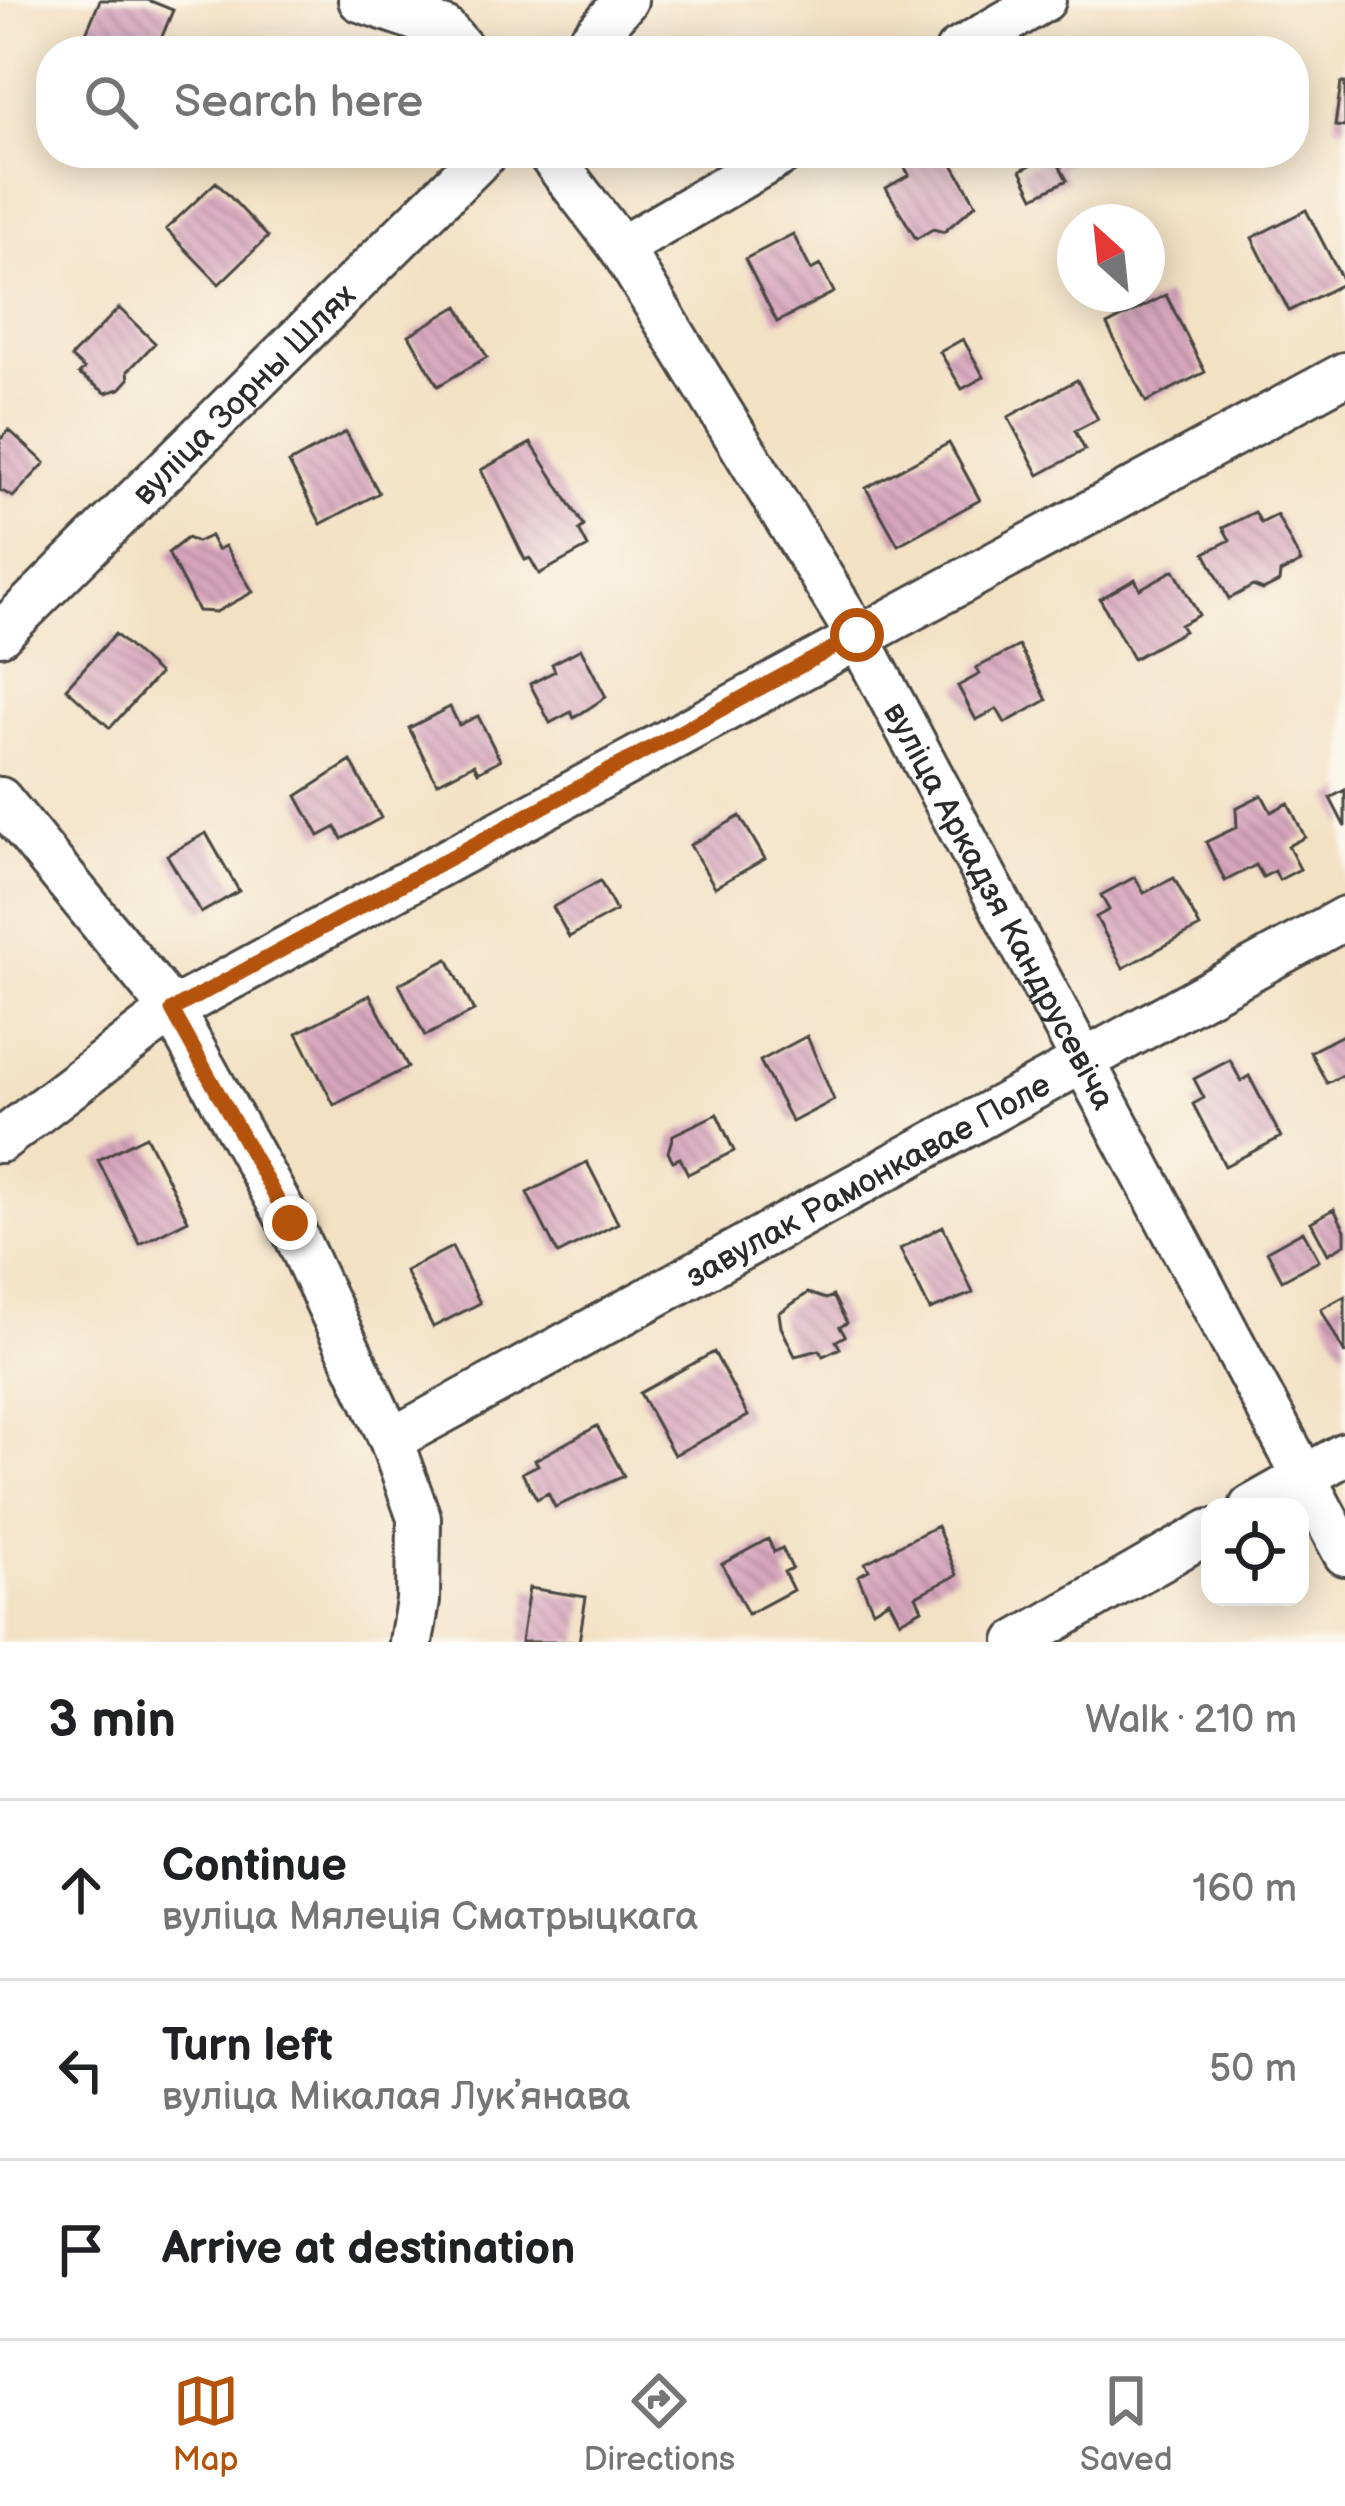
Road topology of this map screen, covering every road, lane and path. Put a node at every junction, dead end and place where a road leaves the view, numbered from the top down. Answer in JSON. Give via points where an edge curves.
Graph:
{"nodes":[{"id":1,"x":361,"y":0,"type":"edge"},
{"id":2,"x":626,"y":0,"type":"edge"},
{"id":3,"x":1044,"y":0,"type":"edge"},
{"id":4,"x":451,"y":36,"type":"edge"},
{"id":5,"x":594,"y":36,"type":"edge"},
{"id":6,"x":983,"y":36,"type":"edge"},
{"id":7,"x":471,"y":168,"type":"edge"},
{"id":8,"x":560,"y":168,"type":"edge"},
{"id":9,"x":757,"y":168,"type":"edge"},
{"id":10,"x":621,"y":248,"type":"junction"},
{"id":11,"x":1345,"y":374,"type":"edge"},
{"id":12,"x":0,"y":634,"type":"edge"},
{"id":13,"x":857,"y":635,"type":"junction"},
{"id":14,"x":0,"y":799,"type":"edge"},
{"id":15,"x":1345,"y":918,"type":"edge"},
{"id":16,"x":172,"y":1010,"type":"junction"},
{"id":17,"x":1082,"y":1060,"type":"junction"},
{"id":18,"x":0,"y":1141,"type":"edge"},
{"id":19,"x":391,"y":1440,"type":"junction"},
{"id":20,"x":1345,"y":1454,"type":"edge"},
{"id":21,"x":1303,"y":1477,"type":"junction"},
{"id":22,"x":1267,"y":1498,"type":"edge"},
{"id":23,"x":1201,"y":1536,"type":"edge"},
{"id":24,"x":1345,"y":1554,"type":"edge"},
{"id":25,"x":411,"y":1642,"type":"edge"},
{"id":26,"x":1017,"y":1642,"type":"edge"}],
"edges":[{"from":1,"to":4,"type":"street"},
{"from":2,"to":5,"type":"street"},
{"from":3,"to":6,"type":"street"},
{"from":7,"to":12,"type":"street","name":"вуліца Зорны Шлях"},
{"from":8,"to":10,"type":"street","name":"вуліца Аркадзя Кандрусевіча"},
{"from":9,"to":10,"type":"street"},
{"from":10,"to":13,"type":"street","name":"вуліца Аркадзя Кандрусевіча"},
{"from":11,"to":13,"type":"street"},
{"from":13,"to":16,"type":"street"},
{"from":13,"to":17,"type":"street","name":"вуліца Аркадзя Кандрусевіча"},
{"from":14,"to":16,"type":"street"},
{"from":15,"to":17,"type":"street","name":"завулак Рамонкавае Поле"},
{"from":16,"to":18,"type":"street"},
{"from":16,"to":19,"type":"street","via":[[290,1223]]},
{"from":17,"to":19,"type":"street","name":"завулак Рамонкавае Поле"},
{"from":17,"to":21,"type":"street","name":"вуліца Аркадзя Кандрусевіча"},
{"from":19,"to":25,"type":"street","via":[[419,1518]]},
{"from":20,"to":21,"type":"street"},
{"from":21,"to":22,"type":"street"},
{"from":21,"to":24,"type":"street","name":"вуліца Аркадзя Кандрусевіча"},
{"from":23,"to":26,"type":"street"}]}
